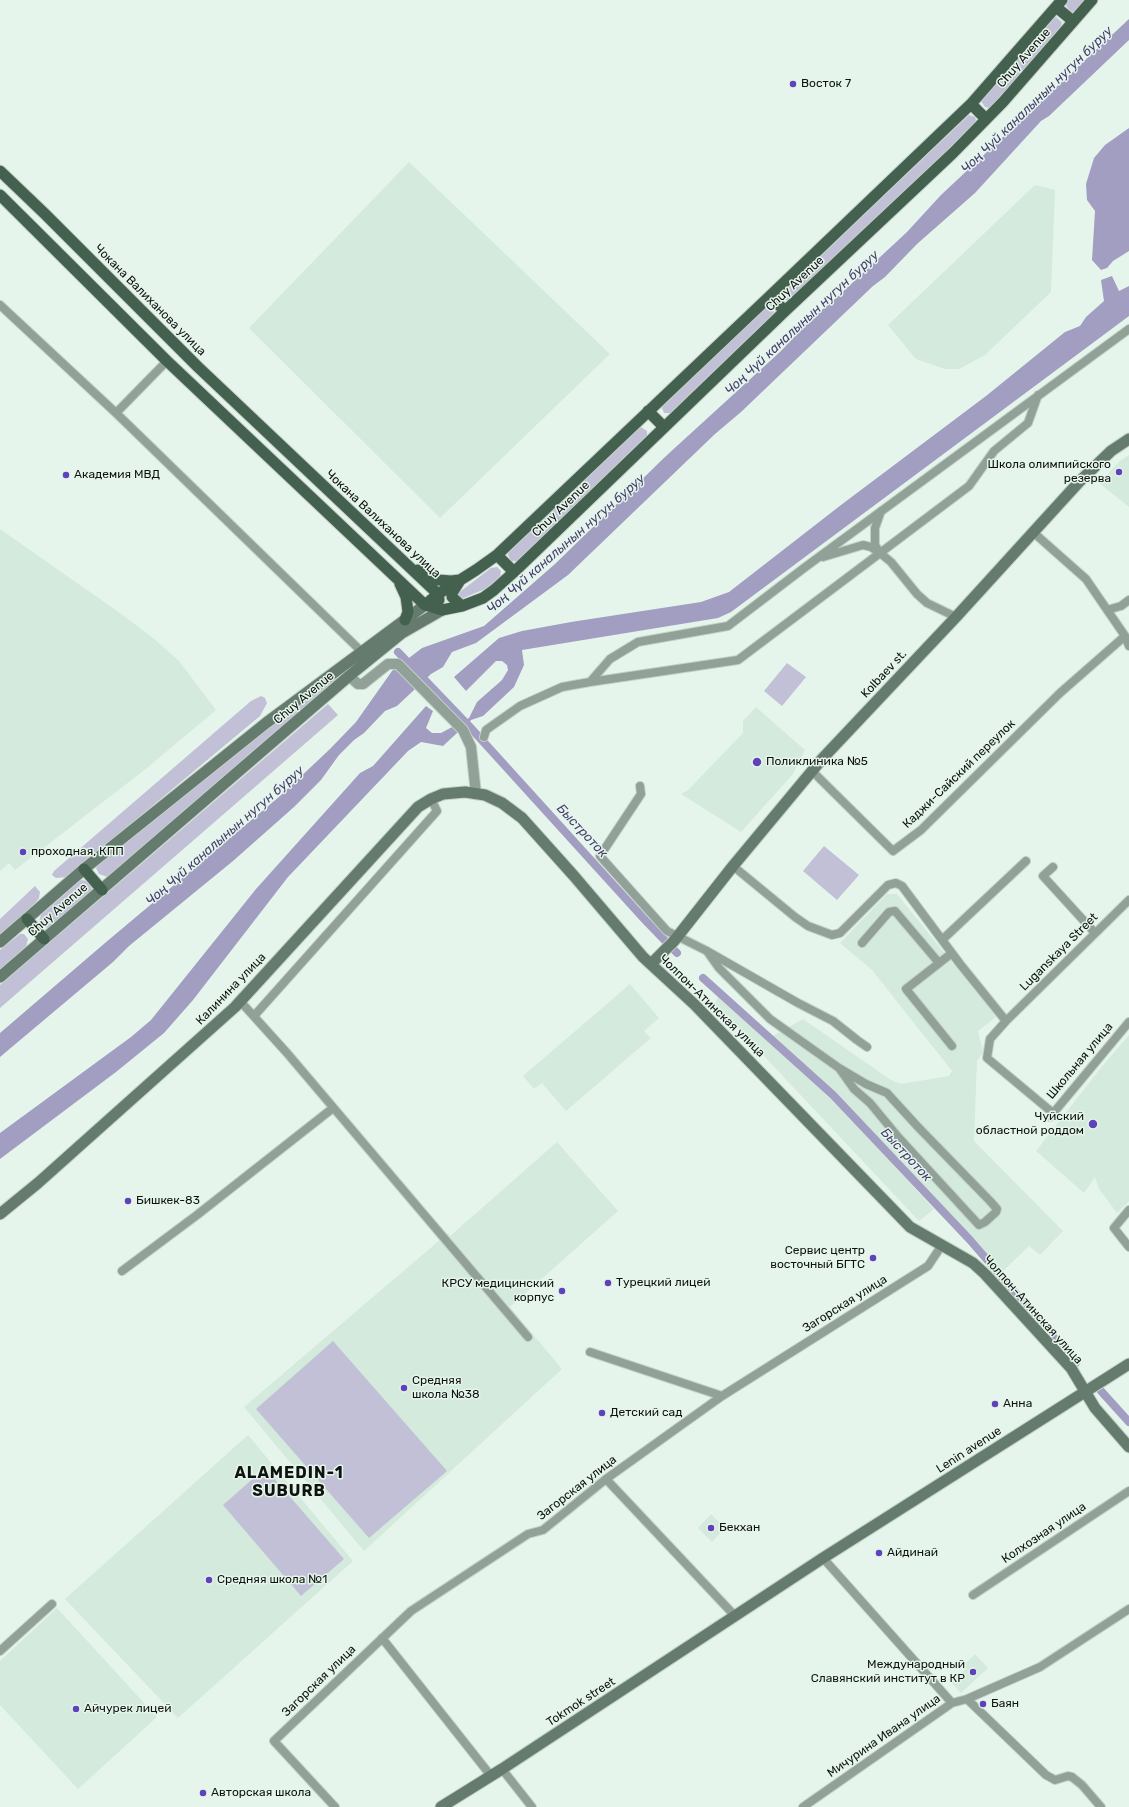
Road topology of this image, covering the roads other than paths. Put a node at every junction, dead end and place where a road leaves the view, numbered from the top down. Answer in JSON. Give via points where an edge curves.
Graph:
{"nodes":[{"id":1,"x":1092,"y":0,"type":"edge"},
{"id":2,"x":1059,"y":3,"type":"edge"},
{"id":3,"x":1073,"y":21,"type":"junction"},
{"id":4,"x":971,"y":104,"type":"junction"},
{"id":5,"x":986,"y":119,"type":"junction"},
{"id":6,"x":0,"y":172,"type":"edge"},
{"id":7,"x":0,"y":195,"type":"edge"},
{"id":8,"x":770,"y":296,"type":"junction"},
{"id":9,"x":0,"y":305,"type":"edge"},
{"id":10,"x":785,"y":311,"type":"junction"},
{"id":11,"x":1129,"y":329,"type":"edge"},
{"id":12,"x":167,"y":361,"type":"junction"},
{"id":13,"x":1038,"y":395,"type":"junction"},
{"id":14,"x":648,"y":411,"type":"junction"},
{"id":15,"x":116,"y":413,"type":"junction"},
{"id":16,"x":664,"y":428,"type":"junction"},
{"id":17,"x":1129,"y":438,"type":"edge"},
{"id":18,"x":881,"y":511,"type":"junction"},
{"id":19,"x":1034,"y":533,"type":"junction"},
{"id":20,"x":880,"y":553,"type":"junction"},
{"id":21,"x":497,"y":555,"type":"junction"},
{"id":22,"x":817,"y":558,"type":"junction"},
{"id":23,"x":407,"y":565,"type":"junction"},
{"id":24,"x":514,"y":572,"type":"junction"},
{"id":25,"x":396,"y":576,"type":"junction"},
{"id":26,"x":461,"y":580,"type":"junction"},
{"id":27,"x":438,"y":594,"type":"junction"},
{"id":28,"x":1129,"y":600,"type":"edge"},
{"id":29,"x":425,"y":604,"type":"junction"},
{"id":30,"x":462,"y":606,"type":"junction"},
{"id":31,"x":442,"y":610,"type":"junction"},
{"id":32,"x":1107,"y":610,"type":"junction"},
{"id":33,"x":956,"y":617,"type":"junction"},
{"id":34,"x":405,"y":620,"type":"junction"},
{"id":35,"x":1125,"y":636,"type":"junction"},
{"id":36,"x":1129,"y":646,"type":"edge"},
{"id":37,"x":362,"y":652,"type":"junction"},
{"id":38,"x":349,"y":676,"type":"junction"},
{"id":39,"x":590,"y":682,"type":"junction"},
{"id":40,"x":484,"y":737,"type":"dead end"},
{"id":41,"x":812,"y":771,"type":"junction"},
{"id":42,"x":640,"y":786,"type":"dead end"},
{"id":43,"x":476,"y":794,"type":"junction"},
{"id":44,"x":431,"y":799,"type":"junction"},
{"id":45,"x":1026,"y":861,"type":"dead end"},
{"id":46,"x":733,"y":866,"type":"junction"},
{"id":47,"x":1053,"y":867,"type":"dead end"},
{"id":48,"x":84,"y":869,"type":"junction"},
{"id":49,"x":102,"y":890,"type":"junction"},
{"id":50,"x":1129,"y":900,"type":"edge"},
{"id":51,"x":27,"y":919,"type":"junction"},
{"id":52,"x":1095,"y":933,"type":"junction"},
{"id":53,"x":44,"y":939,"type":"junction"},
{"id":54,"x":676,"y":939,"type":"junction"},
{"id":55,"x":942,"y":940,"type":"junction"},
{"id":56,"x":0,"y":942,"type":"edge"},
{"id":57,"x":862,"y":943,"type":"dead end"},
{"id":58,"x":707,"y":951,"type":"junction"},
{"id":59,"x":952,"y":953,"type":"junction"},
{"id":60,"x":939,"y":963,"type":"junction"},
{"id":61,"x":650,"y":964,"type":"junction"},
{"id":62,"x":0,"y":977,"type":"edge"},
{"id":63,"x":240,"y":1001,"type":"junction"},
{"id":64,"x":254,"y":1016,"type":"junction"},
{"id":65,"x":1006,"y":1021,"type":"junction"},
{"id":66,"x":1129,"y":1022,"type":"edge"},
{"id":67,"x":952,"y":1046,"type":"dead end"},
{"id":68,"x":867,"y":1047,"type":"dead end"},
{"id":69,"x":840,"y":1068,"type":"junction"},
{"id":70,"x":333,"y":1108,"type":"junction"},
{"id":71,"x":1052,"y":1115,"type":"joint"},
{"id":72,"x":1129,"y":1210,"type":"edge"},
{"id":73,"x":0,"y":1214,"type":"edge"},
{"id":74,"x":942,"y":1245,"type":"junction"},
{"id":75,"x":1129,"y":1247,"type":"edge"},
{"id":76,"x":122,"y":1271,"type":"dead end"},
{"id":77,"x":528,"y":1338,"type":"dead end"},
{"id":78,"x":590,"y":1352,"type":"dead end"},
{"id":79,"x":1129,"y":1364,"type":"edge"},
{"id":80,"x":1084,"y":1391,"type":"junction"},
{"id":81,"x":722,"y":1396,"type":"junction"},
{"id":82,"x":1129,"y":1447,"type":"edge"},
{"id":83,"x":606,"y":1479,"type":"junction"},
{"id":84,"x":1129,"y":1491,"type":"edge"},
{"id":85,"x":823,"y":1558,"type":"junction"},
{"id":86,"x":973,"y":1595,"type":"dead end"},
{"id":87,"x":52,"y":1604,"type":"dead end"},
{"id":88,"x":1129,"y":1609,"type":"edge"},
{"id":89,"x":735,"y":1616,"type":"junction"},
{"id":90,"x":382,"y":1638,"type":"junction"},
{"id":91,"x":0,"y":1651,"type":"edge"},
{"id":92,"x":967,"y":1700,"type":"junction"},
{"id":93,"x":952,"y":1703,"type":"junction"},
{"id":94,"x":502,"y":1769,"type":"junction"},
{"id":95,"x":491,"y":1776,"type":"junction"},
{"id":96,"x":335,"y":1807,"type":"edge"},
{"id":97,"x":441,"y":1807,"type":"edge"},
{"id":98,"x":532,"y":1807,"type":"edge"},
{"id":99,"x":803,"y":1807,"type":"edge"},
{"id":100,"x":1101,"y":1807,"type":"edge"}],
"edges":[{"from":1,"to":3,"type":"main road","name":"Chuy Avenue"},
{"from":2,"to":3,"type":"main road"},
{"from":2,"to":4,"type":"main road","name":"Chuy Avenue"},
{"from":3,"to":5,"type":"main road","name":"Chuy Avenue"},
{"from":4,"to":5,"type":"main road"},
{"from":4,"to":8,"type":"main road","name":"Chuy Avenue"},
{"from":5,"to":10,"type":"main road","name":"Chuy Avenue"},
{"from":6,"to":23,"type":"main road","name":"Чокана Валиханова улица","via":[[198,367]]},
{"from":7,"to":12,"type":"main road"},
{"from":8,"to":10,"type":"main road"},
{"from":8,"to":14,"type":"main road","name":"Chuy Avenue"},
{"from":9,"to":15,"type":"street"},
{"from":10,"to":16,"type":"main road","name":"Chuy Avenue"},
{"from":11,"to":13,"type":"street"},
{"from":12,"to":15,"type":"street"},
{"from":12,"to":25,"type":"main road"},
{"from":13,"to":18,"type":"street"},
{"from":13,"to":20,"type":"street","via":[[1028,423],[994,451],[969,486]]},
{"from":14,"to":16,"type":"main road"},
{"from":14,"to":21,"type":"main road","name":"Chuy Avenue"},
{"from":15,"to":37,"type":"street"},
{"from":16,"to":24,"type":"main road","name":"Chuy Avenue"},
{"from":17,"to":19,"type":"main road","name":"Kolbaev st.","via":[[1084,477]]},
{"from":18,"to":20,"type":"street","via":[[875,528],[875,545]]},
{"from":18,"to":22,"type":"street"},
{"from":19,"to":32,"type":"street","via":[[1086,579]]},
{"from":19,"to":33,"type":"main road","name":"Kolbaev st."},
{"from":20,"to":22,"type":"street","via":[[863,545]]},
{"from":20,"to":33,"type":"street","via":[[927,603]]},
{"from":20,"to":39,"type":"street","via":[[738,660]]},
{"from":21,"to":24,"type":"main road"},
{"from":21,"to":26,"type":"main road","name":"Chuy Avenue"},
{"from":22,"to":39,"type":"street","via":[[728,626],[638,642],[610,659]]},
{"from":23,"to":26,"type":"main road","via":[[438,580]]},
{"from":23,"to":27,"type":"main road","name":"Чокана Валиханова улица"},
{"from":24,"to":30,"type":"main road","name":"Chuy Avenue","via":[[483,598]]},
{"from":25,"to":29,"type":"main road"},
{"from":25,"to":34,"type":"main road","via":[[406,597],[408,612]]},
{"from":26,"to":27,"type":"main road","name":"Chuy Avenue"},
{"from":26,"to":30,"type":"main road","via":[[452,597]]},
{"from":27,"to":29,"type":"main road","name":"Chuy Avenue"},
{"from":27,"to":31,"type":"main road","name":"Чокана Валиханова улица"},
{"from":28,"to":32,"type":"street","via":[[1121,606]]},
{"from":29,"to":31,"type":"main road"},
{"from":29,"to":34,"type":"main road","name":"Chuy Avenue"},
{"from":30,"to":31,"type":"main road","name":"Chuy Avenue"},
{"from":31,"to":38,"type":"main road","name":"Chuy Avenue","via":[[402,633]]},
{"from":32,"to":35,"type":"street"},
{"from":33,"to":41,"type":"main road","name":"Kolbaev st."},
{"from":34,"to":37,"type":"main road","name":"Chuy Avenue"},
{"from":35,"to":36,"type":"street"},
{"from":35,"to":41,"type":"street","name":"Каджи-Сайский переулок","via":[[1060,693],[921,830],[893,851]]},
{"from":37,"to":48,"type":"main road","name":"Chuy Avenue","via":[[266,723]]},
{"from":38,"to":43,"type":"street","via":[[358,684],[363,684],[388,664],[398,664],[464,730],[471,747]]},
{"from":38,"to":49,"type":"main road","name":"Chuy Avenue"},
{"from":39,"to":40,"type":"street","via":[[562,687],[530,700],[486,730]]},
{"from":41,"to":46,"type":"main road","name":"Kolbaev st."},
{"from":42,"to":54,"type":"street","via":[[642,794],[600,856]]},
{"from":43,"to":44,"type":"main road","name":"Калинина улица","via":[[453,792]]},
{"from":43,"to":61,"type":"main road","name":"Чолпон-Атинская улица","via":[[502,803],[522,818]]},
{"from":44,"to":63,"type":"main road","name":"Калинина улица","via":[[408,817]]},
{"from":44,"to":64,"type":"street","via":[[437,810]]},
{"from":45,"to":55,"type":"street"},
{"from":46,"to":54,"type":"main road","name":"Kolbaev st."},
{"from":46,"to":55,"type":"street","via":[[795,917],[808,926],[832,935],[840,933],[888,886],[896,883],[902,886]]},
{"from":47,"to":52,"type":"street","via":[[1043,876]]},
{"from":48,"to":49,"type":"main road"},
{"from":48,"to":51,"type":"main road","name":"Chuy Avenue"},
{"from":49,"to":53,"type":"main road","name":"Chuy Avenue"},
{"from":50,"to":52,"type":"street","name":"Luganskaya Street"},
{"from":51,"to":53,"type":"main road"},
{"from":51,"to":56,"type":"main road","name":"Chuy Avenue"},
{"from":52,"to":65,"type":"street","name":"Luganskaya Street"},
{"from":53,"to":62,"type":"main road","name":"Chuy Avenue"},
{"from":54,"to":58,"type":"street"},
{"from":54,"to":61,"type":"main road","name":"Kolbaev st."},
{"from":55,"to":59,"type":"street"},
{"from":57,"to":60,"type":"street","via":[[889,912],[895,911]]},
{"from":58,"to":68,"type":"street","via":[[833,1021]]},
{"from":58,"to":69,"type":"street","via":[[720,968],[770,1019]]},
{"from":59,"to":60,"type":"street"},
{"from":59,"to":65,"type":"street"},
{"from":60,"to":67,"type":"street","via":[[906,989]]},
{"from":61,"to":74,"type":"main road","name":"Чолпон-Атинская улица","via":[[694,1004],[910,1227]]},
{"from":63,"to":64,"type":"street"},
{"from":63,"to":73,"type":"main road","name":"Калинина улица","via":[[68,1157]]},
{"from":64,"to":70,"type":"street"},
{"from":65,"to":71,"type":"street","name":"Luganskaya Street","via":[[990,1039],[987,1058]]},
{"from":66,"to":71,"type":"street","name":"Школьная улица"},
{"from":69,"to":69,"type":"street","via":[[887,1093],[990,1201],[997,1209],[996,1212],[979,1225],[898,1138],[870,1103],[854,1089]]},
{"from":70,"to":76,"type":"street"},
{"from":70,"to":77,"type":"street"},
{"from":72,"to":75,"type":"street","via":[[1114,1228]]},
{"from":74,"to":80,"type":"main road","name":"Чолпон-Атинская улица","via":[[973,1263],[985,1274],[1071,1368]]},
{"from":74,"to":81,"type":"street","name":"Загорская улица","via":[[928,1266]]},
{"from":78,"to":81,"type":"street"},
{"from":79,"to":80,"type":"main road","name":"Lenin avenue"},
{"from":80,"to":82,"type":"main road","via":[[1095,1408]]},
{"from":80,"to":85,"type":"main road","name":"Lenin avenue"},
{"from":81,"to":83,"type":"street","name":"Загорская улица"},
{"from":83,"to":89,"type":"street"},
{"from":83,"to":90,"type":"street","name":"Загорская улица","via":[[544,1530],[528,1534],[411,1611]]},
{"from":84,"to":86,"type":"street","name":"Колхозная улица"},
{"from":85,"to":89,"type":"main road","name":"Lenin avenue"},
{"from":85,"to":93,"type":"street"},
{"from":87,"to":91,"type":"street"},
{"from":88,"to":92,"type":"street","name":"Мичурина Ивана улица","via":[[1040,1667]]},
{"from":89,"to":94,"type":"main road","name":"Tokmok street"},
{"from":90,"to":95,"type":"street"},
{"from":90,"to":96,"type":"street","name":"Загорская улица","via":[[274,1741]]},
{"from":92,"to":93,"type":"street","name":"Мичурина Ивана улица"},
{"from":92,"to":100,"type":"street","via":[[1046,1775],[1055,1780],[1072,1777]]},
{"from":93,"to":99,"type":"street","name":"Мичурина Ивана улица"},
{"from":94,"to":95,"type":"main road","name":"Tokmok street"},
{"from":94,"to":98,"type":"street"},
{"from":95,"to":97,"type":"main road","name":"Tokmok street"}]}
